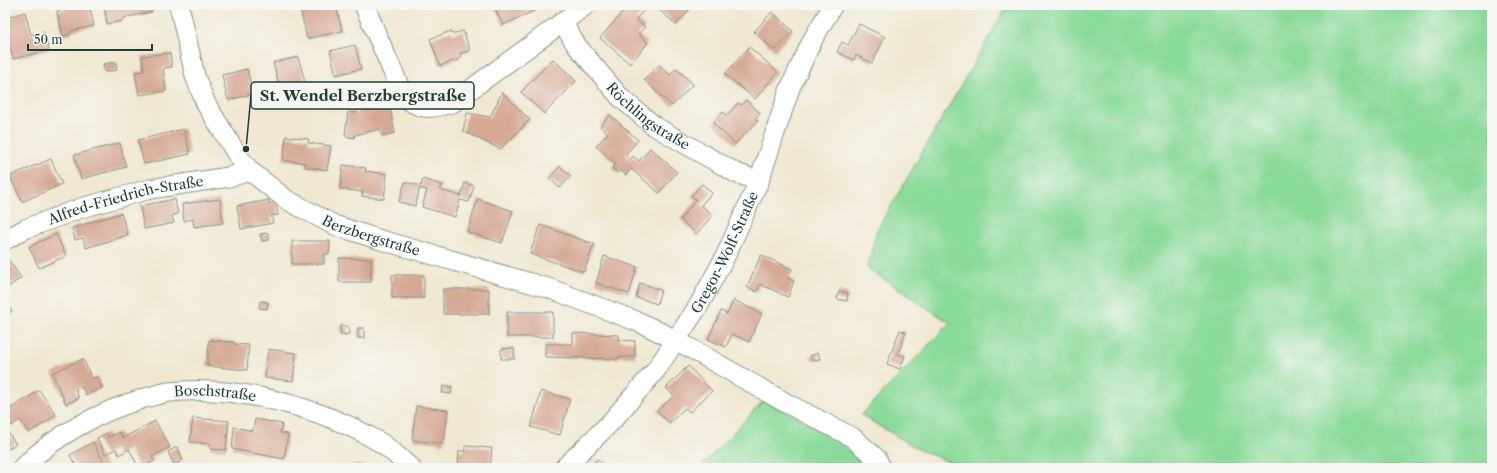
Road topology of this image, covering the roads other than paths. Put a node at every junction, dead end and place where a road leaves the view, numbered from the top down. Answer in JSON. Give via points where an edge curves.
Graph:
{"nodes":[{"id":1,"x":179,"y":5,"type":"edge"},
{"id":2,"x":364,"y":5,"type":"edge"},
{"id":3,"x":586,"y":5,"type":"edge"},
{"id":4,"x":833,"y":5,"type":"edge"},
{"id":5,"x":562,"y":22,"type":"junction"},
{"id":6,"x":250,"y":171,"type":"junction"},
{"id":7,"x":759,"y":181,"type":"junction"},
{"id":8,"x":5,"y":240,"type":"edge"},
{"id":9,"x":676,"y":340,"type":"junction"},
{"id":10,"x":22,"y":468,"type":"edge"},
{"id":11,"x":411,"y":468,"type":"edge"},
{"id":12,"x":564,"y":468,"type":"edge"},
{"id":13,"x":881,"y":468,"type":"edge"}],
"edges":[{"from":1,"to":6,"type":"street","name":"Berzbergstraße","via":[[195,76],[206,104]]},
{"from":2,"to":5,"type":"street","via":[[403,95],[412,104],[420,107],[436,108],[452,103]]},
{"from":3,"to":5,"type":"street"},
{"from":4,"to":7,"type":"street","name":"Gregor-Wolf-Straße","via":[[813,39],[790,88]]},
{"from":5,"to":7,"type":"street","name":"Röchlingstraße","via":[[577,46],[620,97],[654,126],[736,172]]},
{"from":6,"to":8,"type":"street","name":"Alfred-Friedrich-Straße","via":[[230,177],[150,189],[81,208],[25,229]]},
{"from":6,"to":9,"type":"street","name":"Berzbergstraße","via":[[287,200],[334,225],[548,288],[639,322]]},
{"from":7,"to":9,"type":"street","name":"Gregor-Wolf-Straße","via":[[725,257],[699,305]]},
{"from":9,"to":12,"type":"street","name":"Gregor-Wolf-Straße","via":[[656,370]]},
{"from":9,"to":13,"type":"street","name":"Berzbergstraße","via":[[786,403],[852,437],[877,459]]},
{"from":10,"to":11,"type":"street","name":"Boschstraße","via":[[56,441],[90,420],[131,402],[167,392],[201,389],[249,395],[299,406],[348,425],[382,444]]}]}
